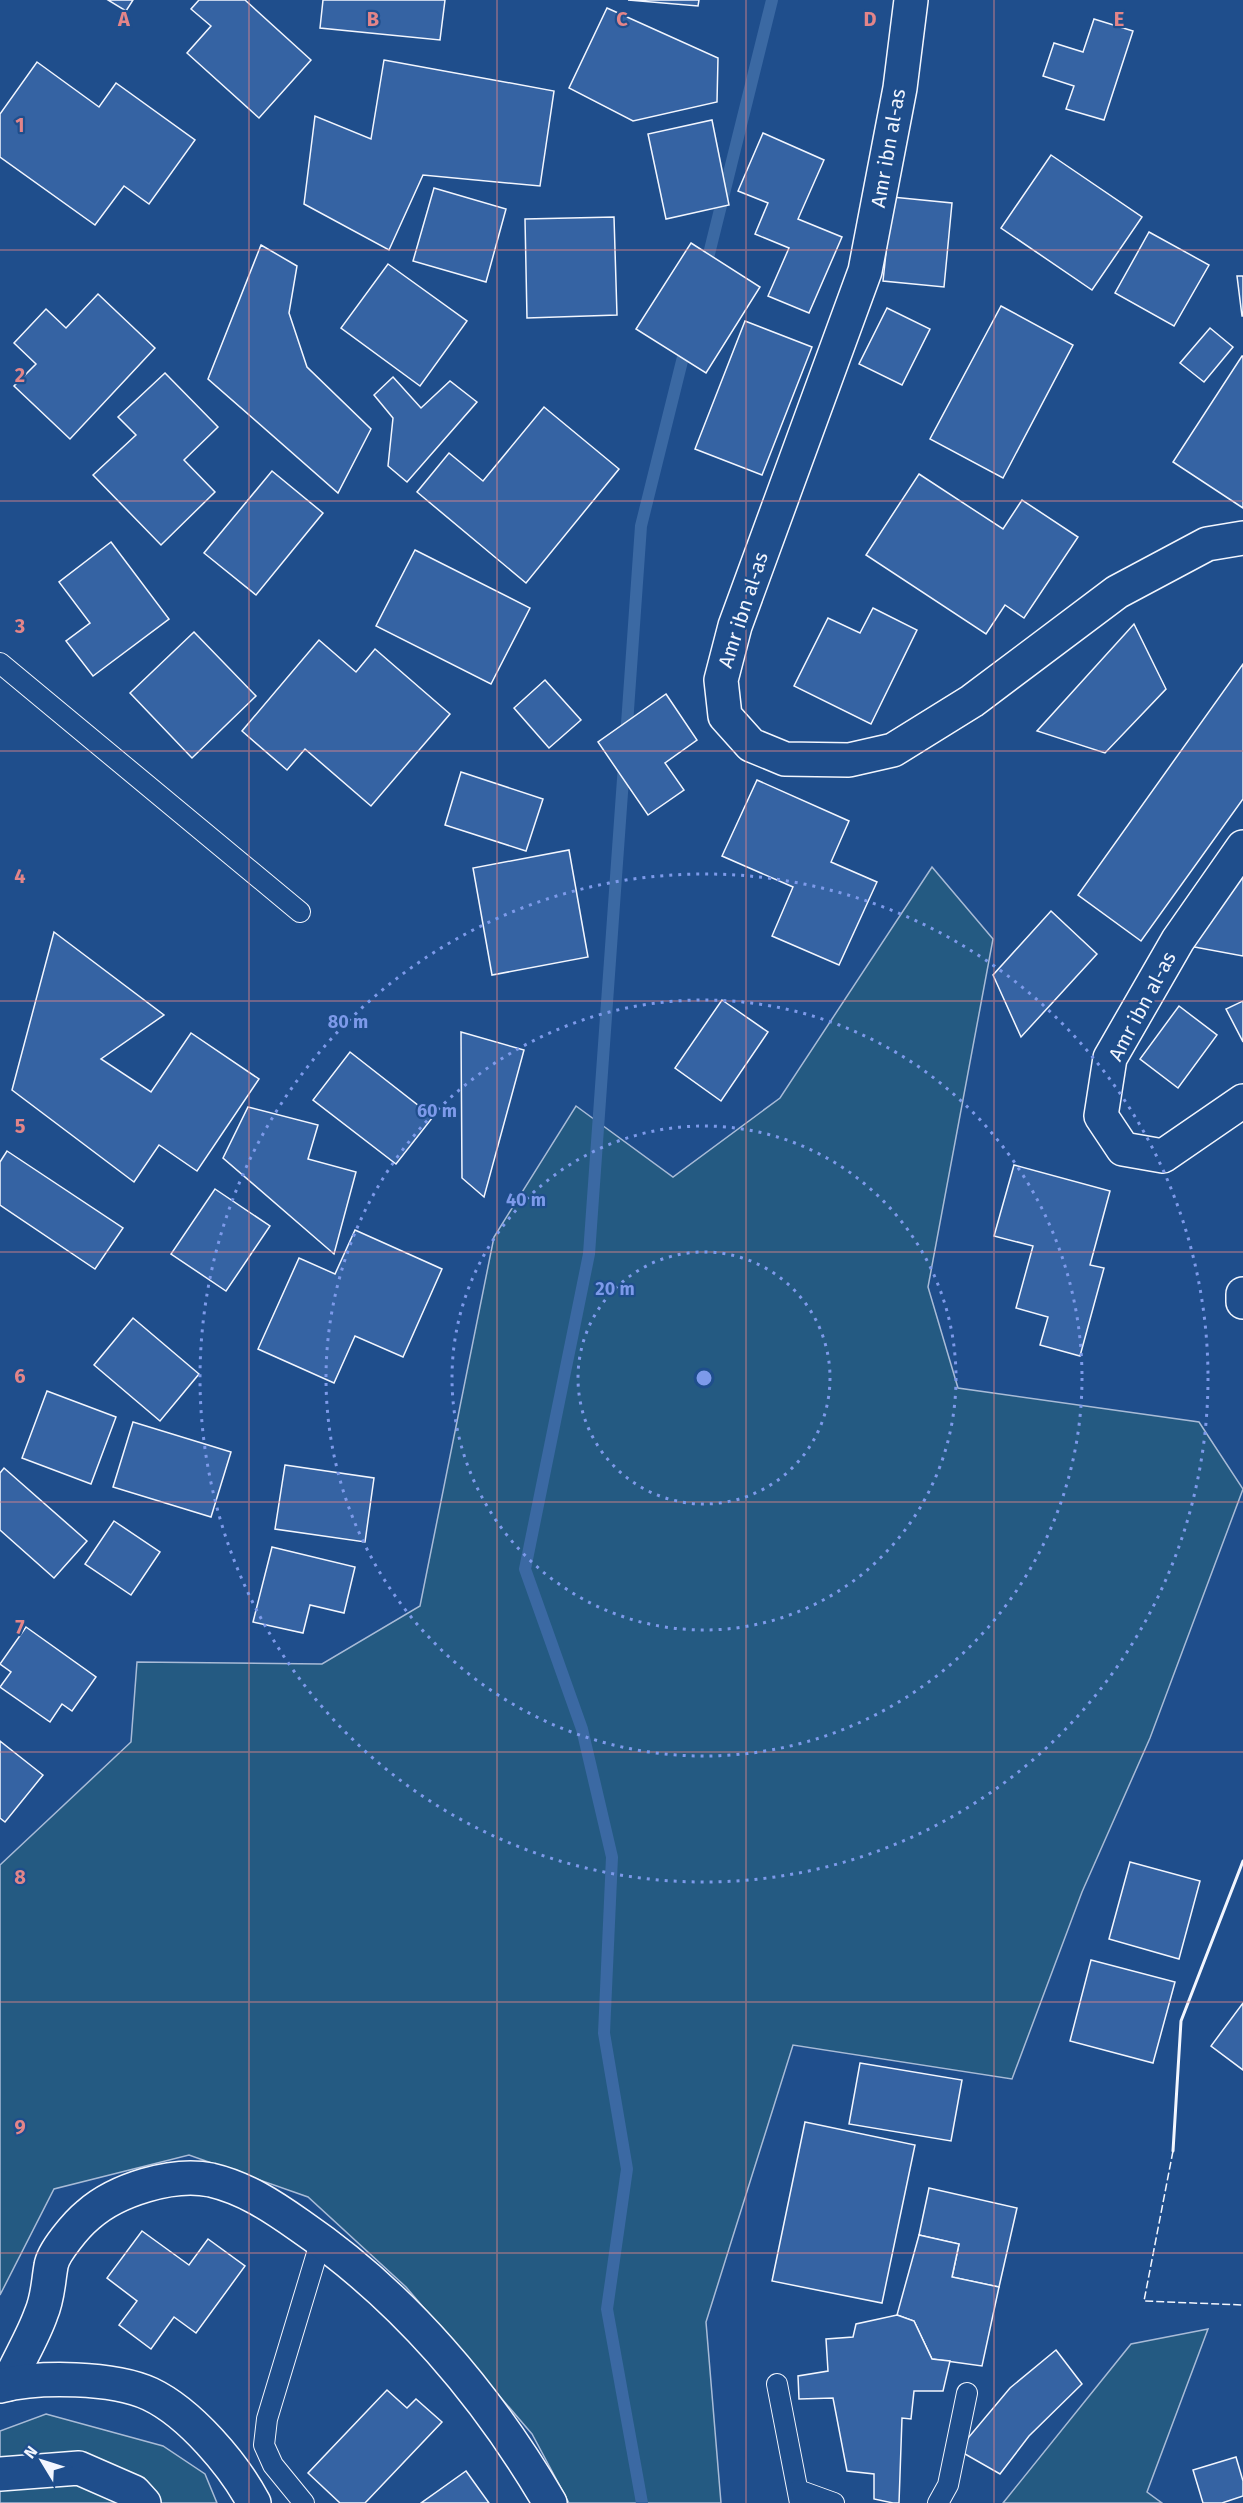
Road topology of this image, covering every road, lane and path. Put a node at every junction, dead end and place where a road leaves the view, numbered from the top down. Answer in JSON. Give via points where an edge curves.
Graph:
{"nodes":[{"id":1,"x":911,"y":0,"type":"edge"},
{"id":2,"x":1243,"y":538,"type":"edge"},
{"id":3,"x":0,"y":663,"type":"edge"},
{"id":4,"x":1243,"y":847,"type":"edge"},
{"id":5,"x":300,"y":912,"type":"dead end"},
{"id":6,"x":1243,"y":1101,"type":"edge"},
{"id":7,"x":1243,"y":1294,"type":"edge"},
{"id":8,"x":1243,"y":1302,"type":"edge"},
{"id":9,"x":321,"y":2240,"type":"junction"},
{"id":10,"x":777,"y":2384,"type":"dead end"},
{"id":11,"x":4,"y":2385,"type":"edge"},
{"id":12,"x":967,"y":2392,"type":"dead end"},
{"id":13,"x":0,"y":2474,"type":"edge"},
{"id":14,"x":799,"y":2496,"type":"edge"},
{"id":15,"x":144,"y":2503,"type":"edge"},
{"id":16,"x":254,"y":2503,"type":"edge"},
{"id":17,"x":304,"y":2503,"type":"edge"},
{"id":18,"x":550,"y":2503,"type":"edge"},
{"id":19,"x":834,"y":2503,"type":"edge"},
{"id":20,"x":938,"y":2503,"type":"edge"}],
"edges":[{"from":1,"to":2,"type":"street","name":"Amr ibn al-as","via":[[900,88],[865,271],[735,626],[721,681],[725,716],[751,745],[785,759],[849,760],[893,750],[972,701],[1118,592],[1207,544]]},
{"from":3,"to":5,"type":"lane"},
{"from":4,"to":6,"type":"street","name":"Amr ibn al-as","via":[[1178,940],[1110,1058],[1101,1116],[1123,1149],[1163,1156]]},
{"from":7,"to":8,"type":"street"},
{"from":9,"to":11,"type":"street","via":[[259,2197],[209,2180],[158,2181],[113,2196],[87,2215],[51,2264],[50,2288],[41,2316]]},
{"from":9,"to":17,"type":"lane","via":[[267,2419],[264,2445],[273,2465]]},
{"from":9,"to":18,"type":"street","via":[[385,2292],[447,2358],[518,2448]]},
{"from":10,"to":14,"type":"lane"},
{"from":11,"to":16,"type":"street","via":[[23,2381],[96,2381],[150,2394],[200,2429]]},
{"from":12,"to":20,"type":"lane","via":[[948,2485]]},
{"from":13,"to":15,"type":"street","via":[[79,2468],[134,2492]]},
{"from":14,"to":19,"type":"lane"}]}
